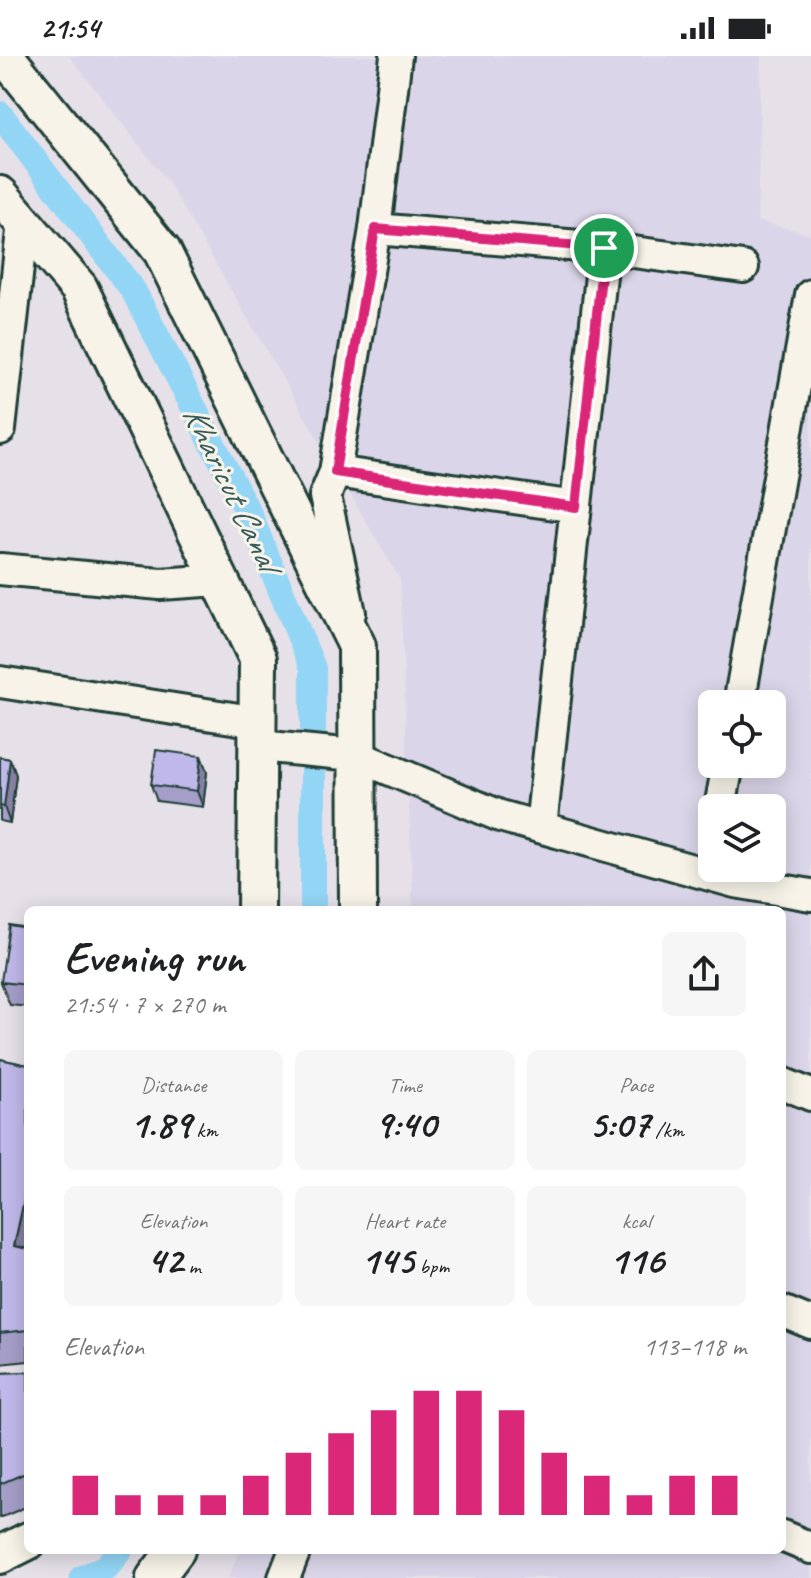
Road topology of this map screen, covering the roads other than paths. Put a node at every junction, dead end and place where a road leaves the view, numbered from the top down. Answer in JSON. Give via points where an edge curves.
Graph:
{"nodes":[{"id":1,"x":5,"y":56,"type":"edge"},
{"id":2,"x":396,"y":56,"type":"edge"},
{"id":3,"x":0,"y":195,"type":"edge"},
{"id":4,"x":23,"y":222,"type":"junction"},
{"id":5,"x":375,"y":229,"type":"junction"},
{"id":6,"x":604,"y":248,"type":"junction"},
{"id":7,"x":743,"y":267,"type":"dead end"},
{"id":8,"x":811,"y":295,"type":"edge"},
{"id":9,"x":0,"y":429,"type":"edge"},
{"id":10,"x":335,"y":472,"type":"junction"},
{"id":11,"x":576,"y":507,"type":"junction"},
{"id":12,"x":0,"y":569,"type":"edge"},
{"id":13,"x":220,"y":580,"type":"junction"},
{"id":14,"x":357,"y":646,"type":"junction"},
{"id":15,"x":0,"y":682,"type":"edge"},
{"id":16,"x":741,"y":690,"type":"edge"},
{"id":17,"x":259,"y":738,"type":"junction"},
{"id":18,"x":352,"y":754,"type":"junction"},
{"id":19,"x":541,"y":827,"type":"junction"},
{"id":20,"x":698,"y":863,"type":"edge"},
{"id":21,"x":766,"y":882,"type":"edge"},
{"id":22,"x":811,"y":895,"type":"edge"},
{"id":23,"x":256,"y":906,"type":"edge"},
{"id":24,"x":358,"y":906,"type":"edge"},
{"id":25,"x":786,"y":1085,"type":"edge"},
{"id":26,"x":811,"y":1095,"type":"edge"},
{"id":27,"x":786,"y":1313,"type":"edge"},
{"id":28,"x":811,"y":1323,"type":"edge"},
{"id":29,"x":786,"y":1538,"type":"edge"},
{"id":30,"x":24,"y":1543,"type":"edge"},
{"id":31,"x":811,"y":1548,"type":"edge"},
{"id":32,"x":173,"y":1554,"type":"edge"},
{"id":33,"x":293,"y":1554,"type":"edge"},
{"id":34,"x":0,"y":1555,"type":"edge"},
{"id":35,"x":155,"y":1578,"type":"edge"},
{"id":36,"x":284,"y":1578,"type":"edge"}],
"edges":[{"from":1,"to":14,"type":"street","via":[[162,251]]},
{"from":2,"to":5,"type":"street"},
{"from":3,"to":4,"type":"street"},
{"from":4,"to":9,"type":"street"},
{"from":4,"to":13,"type":"street","via":[[79,288]]},
{"from":5,"to":6,"type":"street"},
{"from":5,"to":10,"type":"street"},
{"from":6,"to":7,"type":"street"},
{"from":6,"to":11,"type":"street"},
{"from":8,"to":16,"type":"street"},
{"from":10,"to":11,"type":"street"},
{"from":10,"to":14,"type":"street","via":[[325,496]]},
{"from":11,"to":19,"type":"street"},
{"from":12,"to":13,"type":"street","via":[[160,584]]},
{"from":13,"to":17,"type":"street","via":[[258,659]]},
{"from":14,"to":18,"type":"street","via":[[360,718]]},
{"from":15,"to":17,"type":"street"},
{"from":17,"to":18,"type":"street"},
{"from":17,"to":23,"type":"street"},
{"from":18,"to":19,"type":"street","via":[[500,816]]},
{"from":18,"to":24,"type":"street"},
{"from":19,"to":20,"type":"street"},
{"from":21,"to":22,"type":"street"},
{"from":25,"to":26,"type":"street"},
{"from":27,"to":28,"type":"street"},
{"from":29,"to":31,"type":"street"},
{"from":30,"to":34,"type":"street"},
{"from":32,"to":35,"type":"street"},
{"from":33,"to":36,"type":"street"}]}
